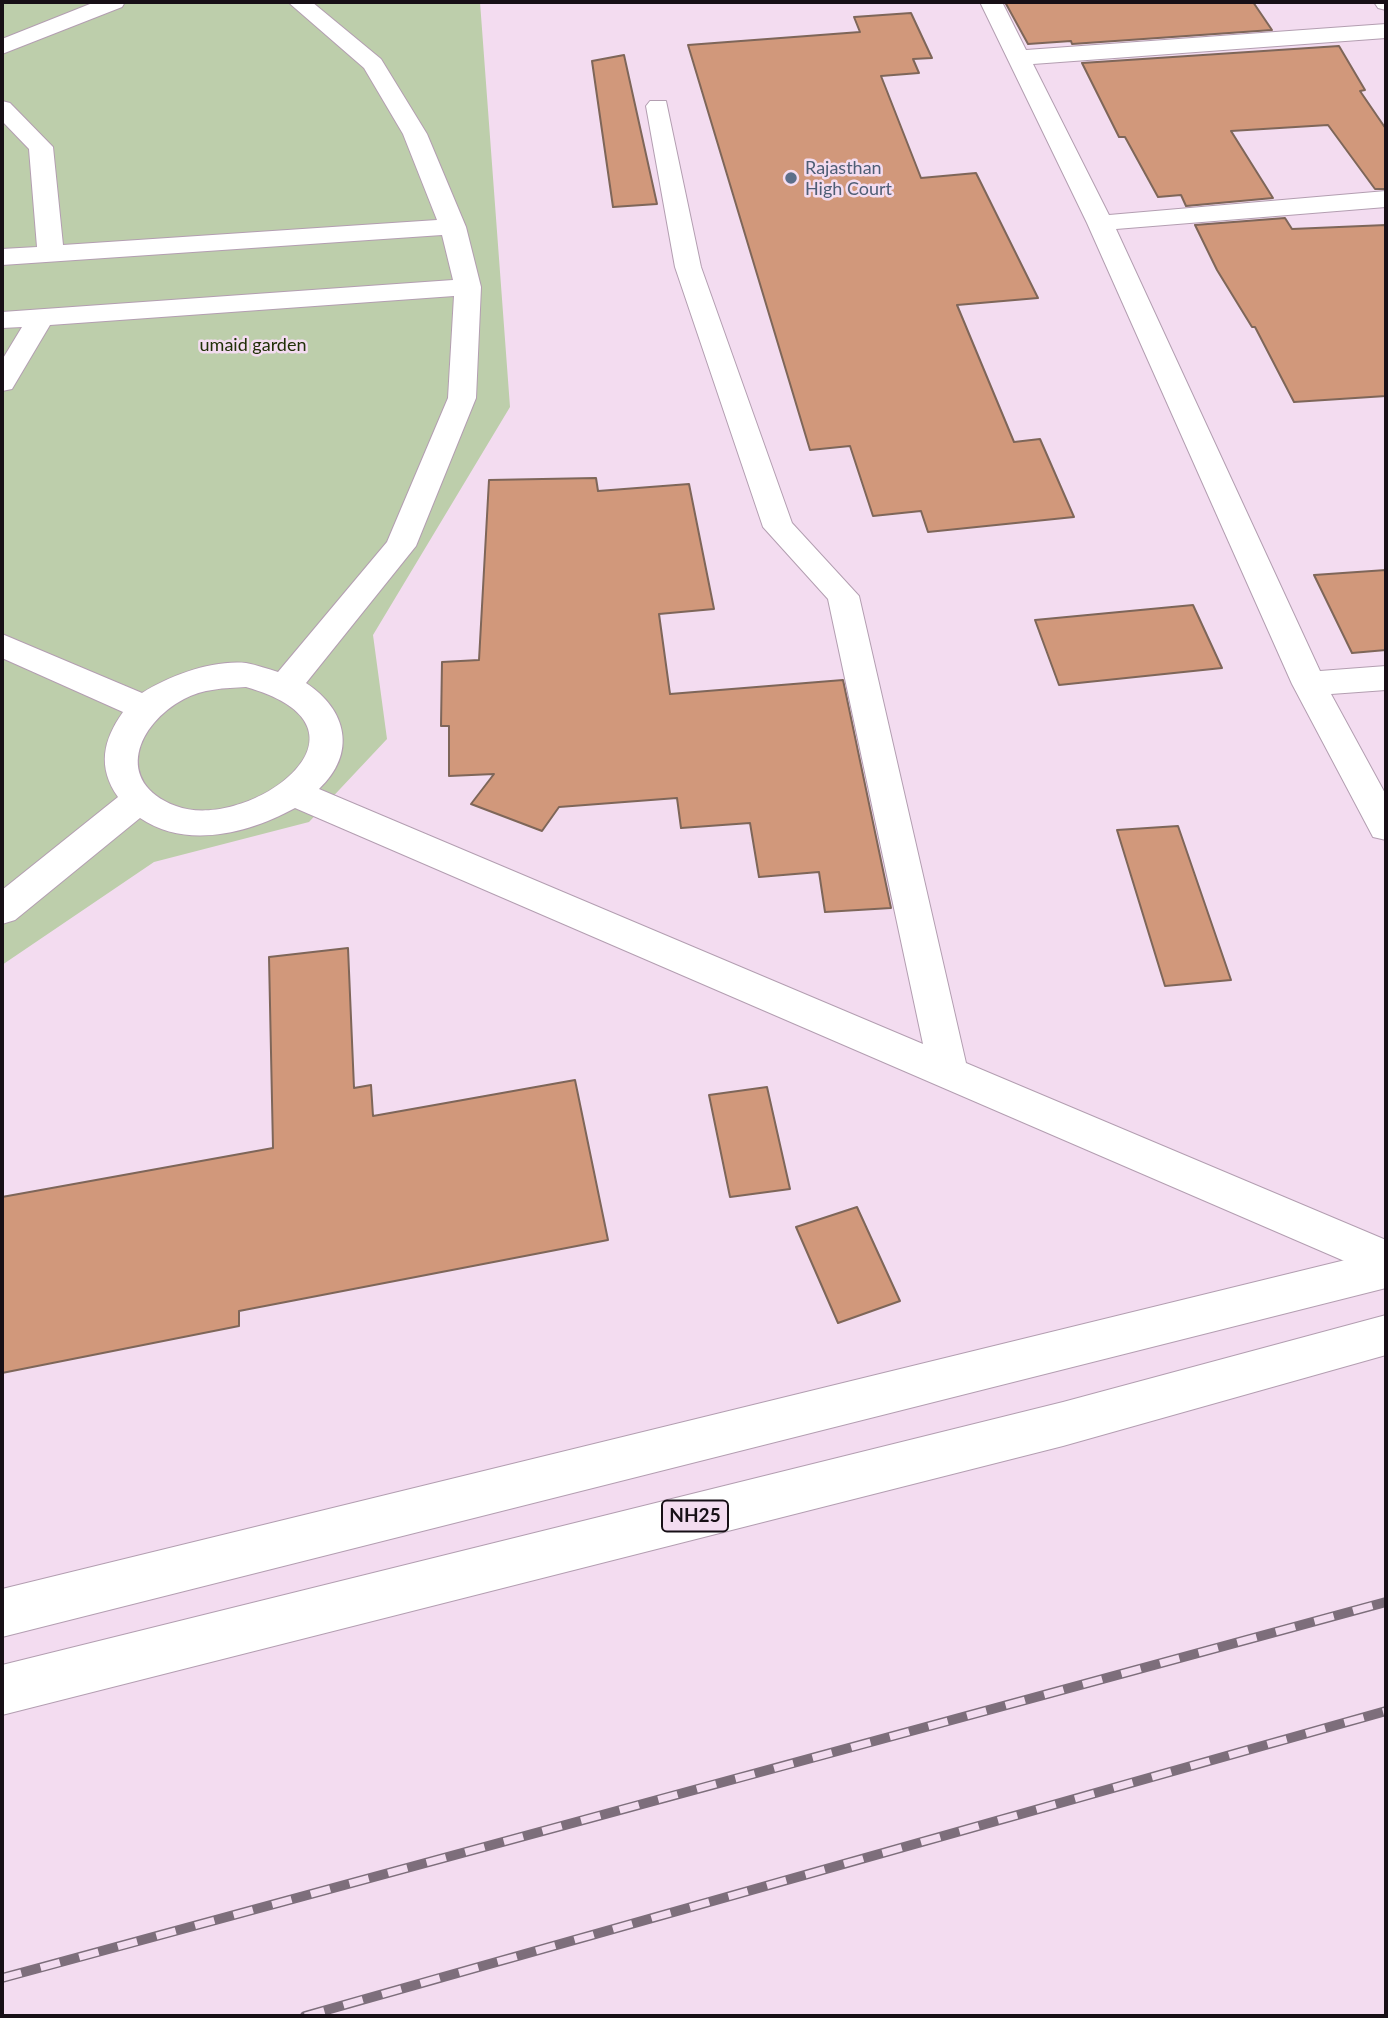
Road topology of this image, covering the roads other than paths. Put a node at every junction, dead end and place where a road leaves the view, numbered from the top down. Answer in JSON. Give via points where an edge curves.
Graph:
{"nodes":[{"id":1,"x":114,"y":2,"type":"edge"},
{"id":2,"x":299,"y":2,"type":"edge"},
{"id":3,"x":991,"y":2,"type":"edge"},
{"id":4,"x":1386,"y":31,"type":"edge"},
{"id":5,"x":2,"y":47,"type":"edge"},
{"id":6,"x":1018,"y":58,"type":"junction"},
{"id":7,"x":659,"y":106,"type":"dead end"},
{"id":8,"x":2,"y":108,"type":"edge"},
{"id":9,"x":1386,"y":199,"type":"edge"},
{"id":10,"x":1100,"y":223,"type":"junction"},
{"id":11,"x":453,"y":227,"type":"junction"},
{"id":12,"x":51,"y":254,"type":"junction"},
{"id":13,"x":2,"y":257,"type":"edge"},
{"id":14,"x":468,"y":287,"type":"junction"},
{"id":15,"x":41,"y":317,"type":"junction"},
{"id":16,"x":2,"y":320,"type":"edge"},
{"id":17,"x":2,"y":383,"type":"edge"},
{"id":18,"x":2,"y":645,"type":"edge"},
{"id":19,"x":1386,"y":678,"type":"edge"},
{"id":20,"x":287,"y":684,"type":"junction"},
{"id":21,"x":1309,"y":684,"type":"junction"},
{"id":22,"x":146,"y":708,"type":"junction"},
{"id":23,"x":296,"y":794,"type":"junction"},
{"id":24,"x":137,"y":801,"type":"junction"},
{"id":25,"x":1386,"y":827,"type":"edge"},
{"id":26,"x":2,"y":910,"type":"edge"},
{"id":27,"x":949,"y":1073,"type":"junction"},
{"id":28,"x":1386,"y":1261,"type":"edge"},
{"id":29,"x":1386,"y":1269,"type":"edge"},
{"id":30,"x":1386,"y":1335,"type":"edge"},
{"id":31,"x":2,"y":1612,"type":"edge"},
{"id":32,"x":2,"y":1690,"type":"edge"}],
"edges":[{"from":1,"to":5,"type":"street"},
{"from":2,"to":11,"type":"street","via":[[373,64],[415,134]]},
{"from":3,"to":6,"type":"street"},
{"from":4,"to":6,"type":"street"},
{"from":6,"to":10,"type":"street"},
{"from":7,"to":27,"type":"street","via":[[688,268],[778,527],[843,596]]},
{"from":8,"to":12,"type":"street","via":[[41,147]]},
{"from":9,"to":10,"type":"street"},
{"from":10,"to":21,"type":"street"},
{"from":11,"to":12,"type":"street"},
{"from":11,"to":14,"type":"street"},
{"from":12,"to":13,"type":"street"},
{"from":14,"to":15,"type":"street"},
{"from":14,"to":20,"type":"street","via":[[462,398],[401,546]]},
{"from":15,"to":16,"type":"street"},
{"from":15,"to":17,"type":"street"},
{"from":18,"to":22,"type":"street"},
{"from":19,"to":21,"type":"street"},
{"from":20,"to":22,"type":"street","via":[[246,674],[210,678],[173,690]]},
{"from":20,"to":23,"type":"street","via":[[312,701],[327,736],[320,764]]},
{"from":21,"to":25,"type":"street"},
{"from":22,"to":24,"type":"street","via":[[125,734],[119,755],[122,781]]},
{"from":23,"to":24,"type":"street","via":[[247,818],[200,824],[167,818]]},
{"from":23,"to":27,"type":"street"},
{"from":24,"to":26,"type":"street"},
{"from":27,"to":28,"type":"street"},
{"from":29,"to":31,"type":"street"},
{"from":30,"to":32,"type":"street","number":"NH25","via":[[1063,1424]]}]}
